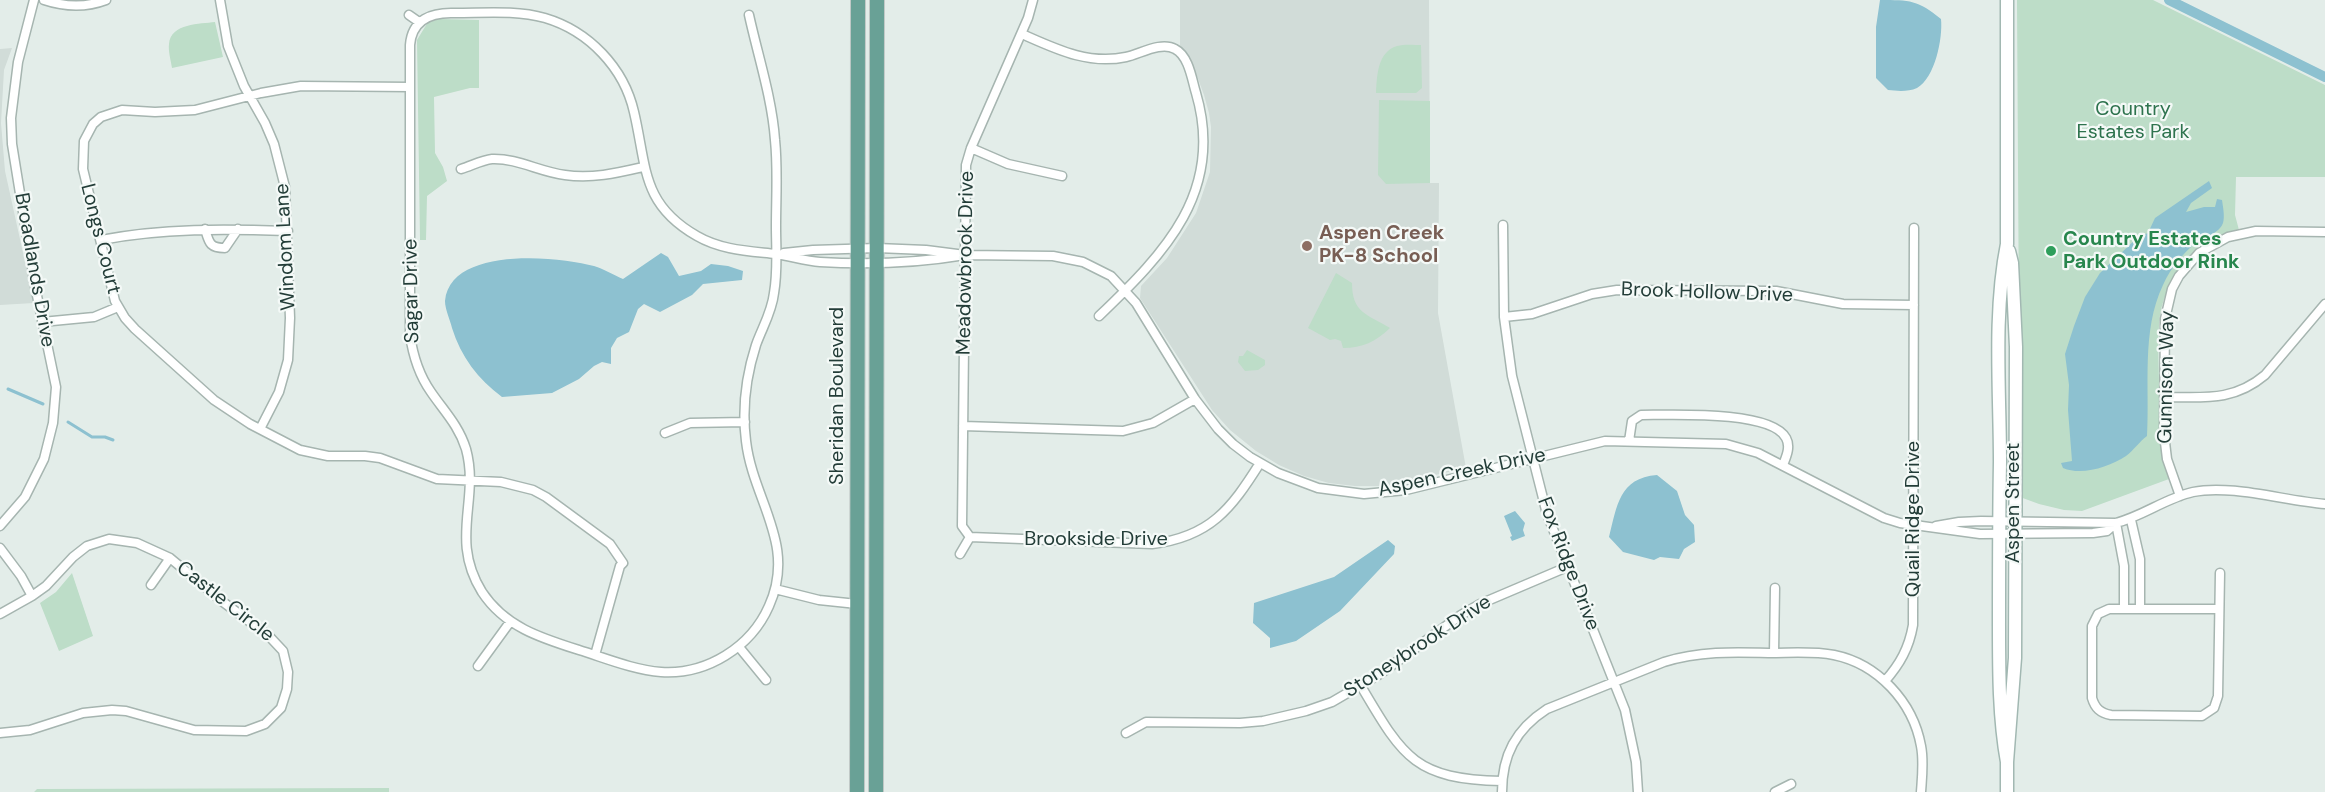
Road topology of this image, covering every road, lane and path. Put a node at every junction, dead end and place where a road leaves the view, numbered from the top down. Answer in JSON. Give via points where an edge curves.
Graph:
{"nodes":[{"id":1,"x":34,"y":0,"type":"edge"},
{"id":2,"x":44,"y":0,"type":"edge"},
{"id":3,"x":106,"y":0,"type":"edge"},
{"id":4,"x":220,"y":0,"type":"edge"},
{"id":5,"x":858,"y":0,"type":"edge"},
{"id":6,"x":877,"y":0,"type":"edge"},
{"id":7,"x":1033,"y":0,"type":"edge"},
{"id":8,"x":2007,"y":0,"type":"edge"},
{"id":9,"x":409,"y":15,"type":"dead end"},
{"id":10,"x":749,"y":15,"type":"dead end"},
{"id":11,"x":419,"y":22,"type":"junction"},
{"id":12,"x":1022,"y":34,"type":"junction"},
{"id":13,"x":410,"y":87,"type":"junction"},
{"id":14,"x":250,"y":96,"type":"junction"},
{"id":15,"x":971,"y":148,"type":"junction"},
{"id":16,"x":643,"y":166,"type":"junction"},
{"id":17,"x":461,"y":170,"type":"dead end"},
{"id":18,"x":1062,"y":176,"type":"dead end"},
{"id":19,"x":1503,"y":225,"type":"dead end"},
{"id":20,"x":1914,"y":228,"type":"dead end"},
{"id":21,"x":205,"y":229,"type":"junction"},
{"id":22,"x":238,"y":229,"type":"junction"},
{"id":23,"x":288,"y":231,"type":"junction"},
{"id":24,"x":2325,"y":232,"type":"edge"},
{"id":25,"x":101,"y":240,"type":"junction"},
{"id":26,"x":2007,"y":244,"type":"junction"},
{"id":27,"x":776,"y":254,"type":"junction"},
{"id":28,"x":857,"y":255,"type":"junction"},
{"id":29,"x":877,"y":255,"type":"junction"},
{"id":30,"x":965,"y":255,"type":"junction"},
{"id":31,"x":1126,"y":290,"type":"junction"},
{"id":32,"x":2325,"y":304,"type":"edge"},
{"id":33,"x":1914,"y":305,"type":"junction"},
{"id":34,"x":118,"y":307,"type":"junction"},
{"id":35,"x":1099,"y":316,"type":"dead end"},
{"id":36,"x":1504,"y":317,"type":"junction"},
{"id":37,"x":42,"y":322,"type":"junction"},
{"id":38,"x":2164,"y":397,"type":"junction"},
{"id":39,"x":1195,"y":399,"type":"junction"},
{"id":40,"x":744,"y":422,"type":"junction"},
{"id":41,"x":963,"y":426,"type":"junction"},
{"id":42,"x":260,"y":429,"type":"junction"},
{"id":43,"x":665,"y":433,"type":"dead end"},
{"id":44,"x":1629,"y":441,"type":"junction"},
{"id":45,"x":1532,"y":458,"type":"junction"},
{"id":46,"x":1260,"y":463,"type":"junction"},
{"id":47,"x":1783,"y":465,"type":"junction"},
{"id":48,"x":470,"y":481,"type":"junction"},
{"id":49,"x":2180,"y":496,"type":"junction"},
{"id":50,"x":2325,"y":504,"type":"edge"},
{"id":51,"x":2131,"y":519,"type":"junction"},
{"id":52,"x":2116,"y":523,"type":"junction"},
{"id":53,"x":1914,"y":525,"type":"junction"},
{"id":54,"x":0,"y":526,"type":"edge"},
{"id":55,"x":1933,"y":527,"type":"junction"},
{"id":56,"x":1999,"y":527,"type":"junction"},
{"id":57,"x":2014,"y":527,"type":"junction"},
{"id":58,"x":970,"y":537,"type":"junction"},
{"id":59,"x":0,"y":548,"type":"edge"},
{"id":60,"x":960,"y":554,"type":"dead end"},
{"id":61,"x":2138,"y":554,"type":"junction"},
{"id":62,"x":2124,"y":556,"type":"junction"},
{"id":63,"x":170,"y":558,"type":"junction"},
{"id":64,"x":1567,"y":567,"type":"junction"},
{"id":65,"x":2220,"y":573,"type":"dead end"},
{"id":66,"x":150,"y":585,"type":"dead end"},
{"id":67,"x":1775,"y":588,"type":"dead end"},
{"id":68,"x":775,"y":589,"type":"junction"},
{"id":69,"x":32,"y":596,"type":"junction"},
{"id":70,"x":857,"y":604,"type":"junction"},
{"id":71,"x":2124,"y":608,"type":"junction"},
{"id":72,"x":2140,"y":609,"type":"junction"},
{"id":73,"x":2219,"y":609,"type":"junction"},
{"id":74,"x":0,"y":614,"type":"edge"},
{"id":75,"x":510,"y":622,"type":"junction"},
{"id":76,"x":739,"y":647,"type":"junction"},
{"id":77,"x":1774,"y":653,"type":"junction"},
{"id":78,"x":595,"y":655,"type":"junction"},
{"id":79,"x":478,"y":666,"type":"dead end"},
{"id":80,"x":766,"y":680,"type":"dead end"},
{"id":81,"x":1885,"y":681,"type":"junction"},
{"id":82,"x":1614,"y":682,"type":"junction"},
{"id":83,"x":1361,"y":686,"type":"junction"},
{"id":84,"x":0,"y":733,"type":"edge"},
{"id":85,"x":1126,"y":733,"type":"dead end"},
{"id":86,"x":2007,"y":762,"type":"junction"},
{"id":87,"x":1502,"y":781,"type":"junction"},
{"id":88,"x":1791,"y":784,"type":"dead end"},
{"id":89,"x":857,"y":792,"type":"edge"},
{"id":90,"x":876,"y":792,"type":"edge"},
{"id":91,"x":1502,"y":792,"type":"edge"},
{"id":92,"x":1638,"y":792,"type":"edge"},
{"id":93,"x":1775,"y":792,"type":"edge"},
{"id":94,"x":1921,"y":792,"type":"edge"},
{"id":95,"x":2007,"y":792,"type":"edge"}],
"edges":[{"from":1,"to":37,"type":"street","name":"Broadlands Drive","via":[[18,62],[11,118]]},
{"from":2,"to":3,"type":"street","via":[[84,6]]},
{"from":4,"to":14,"type":"street","name":"Windom Lane","via":[[228,46]]},
{"from":5,"to":28,"type":"main road","name":"Sheridan Boulevard"},
{"from":6,"to":29,"type":"main road","name":"Sheridan Boulevard"},
{"from":7,"to":12,"type":"street","name":"Meadowbrook Drive"},
{"from":8,"to":26,"type":"street","name":"Aspen Street"},
{"from":9,"to":11,"type":"street"},
{"from":10,"to":27,"type":"street","via":[[775,139]]},
{"from":11,"to":13,"type":"street","via":[[410,38]]},
{"from":11,"to":16,"type":"street","name":"Aspen Creek Drive","via":[[441,13],[525,14],[556,22],[583,36],[611,63],[625,86],[634,111]]},
{"from":12,"to":15,"type":"street","name":"Meadowbrook Drive"},
{"from":12,"to":31,"type":"street","via":[[1079,57],[1110,59],[1167,47],[1175,49],[1190,72],[1202,117],[1200,179],[1174,234]]},
{"from":13,"to":14,"type":"street","name":"Longs Court","via":[[301,86]]},
{"from":13,"to":48,"type":"street","name":"Sagar Drive","via":[[410,335],[423,380],[459,432]]},
{"from":14,"to":23,"type":"street","name":"Windom Lane","via":[[281,165]]},
{"from":14,"to":25,"type":"street","name":"Longs Court","via":[[185,111],[122,110],[93,124],[84,141],[82,161]]},
{"from":15,"to":18,"type":"street","via":[[1008,164]]},
{"from":15,"to":30,"type":"street","name":"Meadowbrook Drive","via":[[965,181]]},
{"from":16,"to":17,"type":"street","via":[[587,177],[490,159]]},
{"from":16,"to":27,"type":"street","name":"Aspen Creek Drive","via":[[659,202],[689,232],[717,245]]},
{"from":19,"to":36,"type":"street","name":"Fox Ridge Drive"},
{"from":20,"to":33,"type":"street","name":"Quail Ridge Drive"},
{"from":21,"to":22,"type":"street"},
{"from":21,"to":22,"type":"street","via":[[212,246],[225,248]]},
{"from":21,"to":25,"type":"street","via":[[136,233]]},
{"from":22,"to":23,"type":"street"},
{"from":23,"to":42,"type":"street","name":"Windom Lane","via":[[288,360],[279,392]]},
{"from":24,"to":38,"type":"street","name":"Gunnison Way","via":[[2243,233],[2213,244],[2187,265],[2167,304]]},
{"from":25,"to":34,"type":"street","name":"Longs Court"},
{"from":26,"to":56,"type":"street","name":"Aspen Street","via":[[1999,346]]},
{"from":26,"to":57,"type":"street","name":"Aspen Street","via":[[2012,263],[2016,347]]},
{"from":27,"to":28,"type":"street","name":"Aspen Creek Drive","via":[[813,250]]},
{"from":27,"to":28,"type":"street","name":"Aspen Creek Drive","via":[[818,262]]},
{"from":27,"to":40,"type":"street","via":[[774,296],[751,362]]},
{"from":28,"to":29,"type":"street","name":"Aspen Creek Drive"},
{"from":28,"to":29,"type":"street","name":"Aspen Creek Drive"},
{"from":28,"to":70,"type":"main road","name":"Sheridan Boulevard"},
{"from":29,"to":30,"type":"street","name":"Aspen Creek Drive","via":[[926,250]]},
{"from":29,"to":30,"type":"street","name":"Aspen Creek Drive","via":[[908,263]]},
{"from":29,"to":90,"type":"main road","name":"Sheridan Boulevard"},
{"from":30,"to":31,"type":"street","name":"Aspen Creek Drive","via":[[1068,258],[1097,268]]},
{"from":30,"to":41,"type":"street","name":"Meadowbrook Drive"},
{"from":31,"to":35,"type":"street"},
{"from":31,"to":39,"type":"street","name":"Aspen Creek Drive"},
{"from":32,"to":38,"type":"street","via":[[2265,375],[2242,391],[2217,397]]},
{"from":33,"to":36,"type":"street","name":"Brook Hollow Drive","via":[[1843,304],[1776,291],[1617,290],[1532,314]]},
{"from":33,"to":53,"type":"street","name":"Quail Ridge Drive"},
{"from":34,"to":37,"type":"street","via":[[94,316]]},
{"from":34,"to":42,"type":"street","name":"Longs Court","via":[[135,329],[214,400]]},
{"from":36,"to":45,"type":"street","name":"Fox Ridge Drive","via":[[1512,376]]},
{"from":37,"to":54,"type":"street","name":"Broadlands Drive","via":[[55,380],[50,442],[25,496]]},
{"from":38,"to":49,"type":"street","name":"Gunnison Way","via":[[2165,452]]},
{"from":39,"to":41,"type":"street","via":[[1153,423],[1123,431]]},
{"from":39,"to":46,"type":"street","name":"Aspen Creek Drive","via":[[1233,444]]},
{"from":40,"to":43,"type":"street","via":[[690,423]]},
{"from":40,"to":68,"type":"street","via":[[751,468],[777,543]]},
{"from":41,"to":58,"type":"street","name":"Meadowbrook Drive","via":[[962,526]]},
{"from":42,"to":48,"type":"street","name":"Longs Court","via":[[314,454],[380,458],[437,479]]},
{"from":44,"to":45,"type":"street","name":"Aspen Creek Drive","via":[[1596,442]]},
{"from":44,"to":47,"type":"street","name":"Aspen Creek Drive","via":[[1726,444]]},
{"from":44,"to":47,"type":"street","via":[[1632,421],[1641,415],[1738,417],[1784,435],[1788,445]]},
{"from":45,"to":46,"type":"street","name":"Aspen Creek Drive","via":[[1406,490],[1364,494],[1318,488]]},
{"from":45,"to":64,"type":"street","name":"Fox Ridge Drive"},
{"from":46,"to":58,"type":"street","name":"Brookside Drive","via":[[1239,497],[1216,521],[1168,542]]},
{"from":47,"to":53,"type":"street","name":"Aspen Creek Drive","via":[[1884,518]]},
{"from":48,"to":75,"type":"street","via":[[465,527],[468,560],[481,590]]},
{"from":48,"to":78,"type":"street","name":"Longs Court","via":[[501,482],[533,490],[615,550],[624,563]]},
{"from":49,"to":50,"type":"street","via":[[2221,490]]},
{"from":49,"to":51,"type":"street"},
{"from":51,"to":52,"type":"street"},
{"from":51,"to":61,"type":"street"},
{"from":52,"to":57,"type":"street"},
{"from":52,"to":62,"type":"street"},
{"from":53,"to":55,"type":"street","name":"Aspen Creek Drive"},
{"from":53,"to":81,"type":"street","name":"Quail Ridge Drive","via":[[1911,638],[1900,662]]},
{"from":55,"to":56,"type":"street","name":"Aspen Creek Drive","via":[[1962,532]]},
{"from":55,"to":56,"type":"street","name":"Aspen Creek Drive","via":[[1959,522]]},
{"from":56,"to":57,"type":"street"},
{"from":56,"to":86,"type":"street","name":"Aspen Street","via":[[1999,659]]},
{"from":57,"to":86,"type":"street","name":"Aspen Street","via":[[2015,658]]},
{"from":58,"to":60,"type":"street"},
{"from":59,"to":69,"type":"street"},
{"from":61,"to":62,"type":"street"},
{"from":61,"to":72,"type":"street"},
{"from":62,"to":71,"type":"street"},
{"from":63,"to":66,"type":"street","name":"Castle Circle"},
{"from":63,"to":69,"type":"street","name":"Castle Circle","via":[[137,543],[98,541],[79,551]]},
{"from":63,"to":84,"type":"street","name":"Castle Circle","via":[[283,651],[287,689],[273,717],[246,731],[211,731],[126,711],[97,710],[30,730]]},
{"from":64,"to":82,"type":"street","name":"Fox Ridge Drive"},
{"from":64,"to":83,"type":"street","name":"Stoneybrook Drive","via":[[1480,603]]},
{"from":65,"to":73,"type":"street"},
{"from":67,"to":77,"type":"street"},
{"from":68,"to":70,"type":"street"},
{"from":68,"to":76,"type":"street","via":[[763,619]]},
{"from":69,"to":74,"type":"street","name":"Castle Circle"},
{"from":70,"to":89,"type":"main road","name":"Sheridan Boulevard"},
{"from":71,"to":72,"type":"street"},
{"from":71,"to":73,"type":"street","via":[[2103,611],[2092,626],[2092,698],[2098,710],[2111,715],[2202,716],[2214,708],[2218,696]]},
{"from":72,"to":73,"type":"street"},
{"from":75,"to":78,"type":"street","via":[[537,636]]},
{"from":75,"to":79,"type":"street"},
{"from":76,"to":78,"type":"street","via":[[705,666],[677,672],[642,669]]},
{"from":76,"to":80,"type":"street"},
{"from":77,"to":81,"type":"street","via":[[1835,656],[1863,666]]},
{"from":77,"to":82,"type":"street","via":[[1683,656]]},
{"from":81,"to":94,"type":"street","via":[[1905,704],[1918,732],[1923,765]]},
{"from":82,"to":87,"type":"street","via":[[1547,709],[1525,726],[1510,748]]},
{"from":82,"to":92,"type":"street","name":"Fox Ridge Drive","via":[[1632,738]]},
{"from":83,"to":85,"type":"street","name":"Stoneybrook Drive","via":[[1332,702],[1285,717],[1240,723],[1146,723]]},
{"from":83,"to":87,"type":"street","via":[[1390,735],[1422,765],[1450,777]]},
{"from":86,"to":95,"type":"street","name":"Aspen Street"},
{"from":87,"to":91,"type":"street"},
{"from":88,"to":93,"type":"street"}]}
